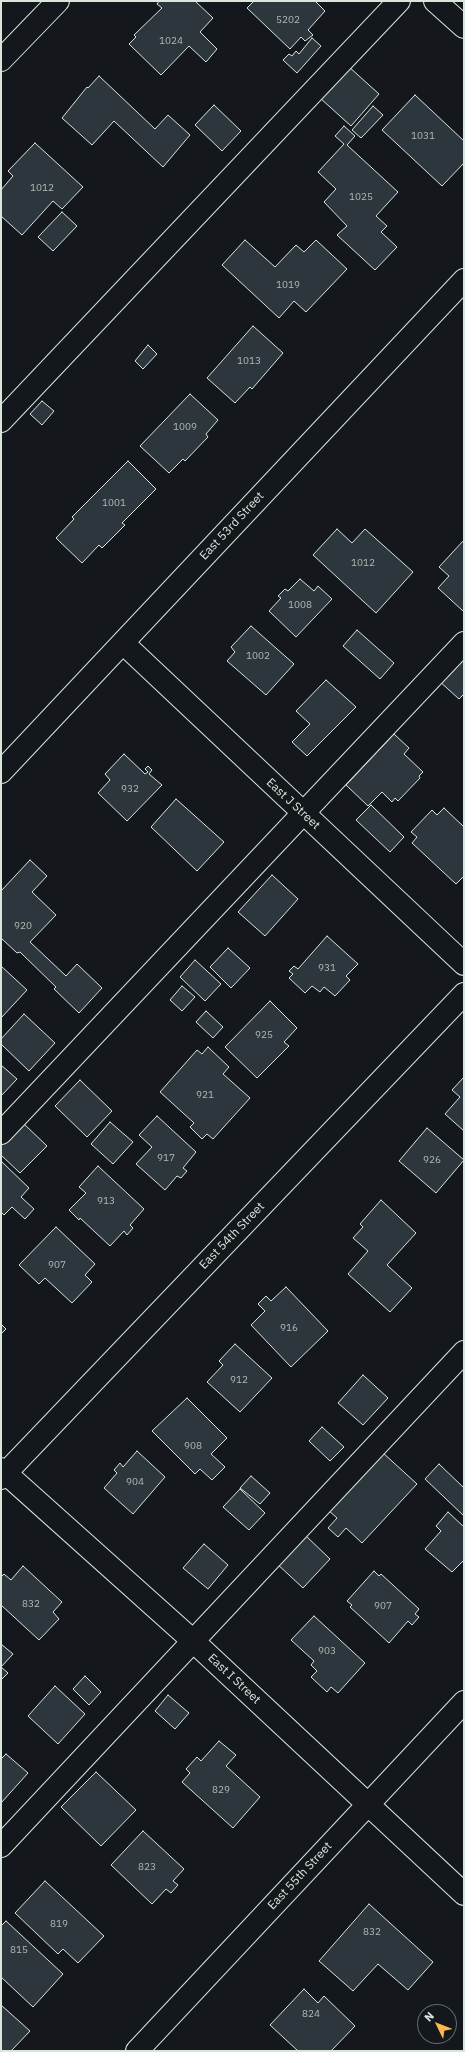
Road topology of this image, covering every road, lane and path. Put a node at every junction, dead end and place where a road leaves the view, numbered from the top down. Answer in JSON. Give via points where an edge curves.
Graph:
{"nodes":[{"id":1,"x":58,"y":1,"type":"edge"},
{"id":2,"x":399,"y":1,"type":"edge"},
{"id":3,"x":435,"y":1,"type":"edge"},
{"id":4,"x":464,"y":27,"type":"edge"},
{"id":5,"x":1,"y":60,"type":"edge"},
{"id":6,"x":464,"y":280,"type":"edge"},
{"id":7,"x":1,"y":421,"type":"edge"},
{"id":8,"x":123,"y":643,"type":"junction"},
{"id":9,"x":464,"y":643,"type":"edge"},
{"id":10,"x":1,"y":772,"type":"edge"},
{"id":11,"x":303,"y":813,"type":"junction"},
{"id":12,"x":464,"y":964,"type":"edge"},
{"id":13,"x":464,"y":994,"type":"edge"},
{"id":14,"x":1,"y":1133,"type":"edge"},
{"id":15,"x":464,"y":1352,"type":"edge"},
{"id":16,"x":3,"y":1473,"type":"edge"},
{"id":17,"x":192,"y":1640,"type":"junction"},
{"id":18,"x":464,"y":1702,"type":"edge"},
{"id":19,"x":367,"y":1803,"type":"junction"},
{"id":20,"x":1,"y":1846,"type":"edge"},
{"id":21,"x":464,"y":1894,"type":"edge"},
{"id":22,"x":137,"y":2051,"type":"edge"}],
"edges":[{"from":1,"to":5,"type":"street"},
{"from":2,"to":7,"type":"street"},
{"from":3,"to":4,"type":"street"},
{"from":6,"to":8,"type":"street","name":"East 53rd Street"},
{"from":8,"to":10,"type":"street","name":"East 53rd Street"},
{"from":8,"to":11,"type":"street","name":"East J Street"},
{"from":9,"to":11,"type":"street"},
{"from":11,"to":12,"type":"street","name":"East J Street"},
{"from":11,"to":14,"type":"street"},
{"from":13,"to":16,"type":"street","name":"East 54th Street"},
{"from":15,"to":17,"type":"street"},
{"from":16,"to":17,"type":"street","name":"East I Street"},
{"from":17,"to":19,"type":"street","name":"East I Street"},
{"from":17,"to":20,"type":"street"},
{"from":18,"to":19,"type":"street","name":"East 55th Street"},
{"from":19,"to":21,"type":"street","name":"East I Street"},
{"from":19,"to":22,"type":"street","name":"East 55th Street"}]}
